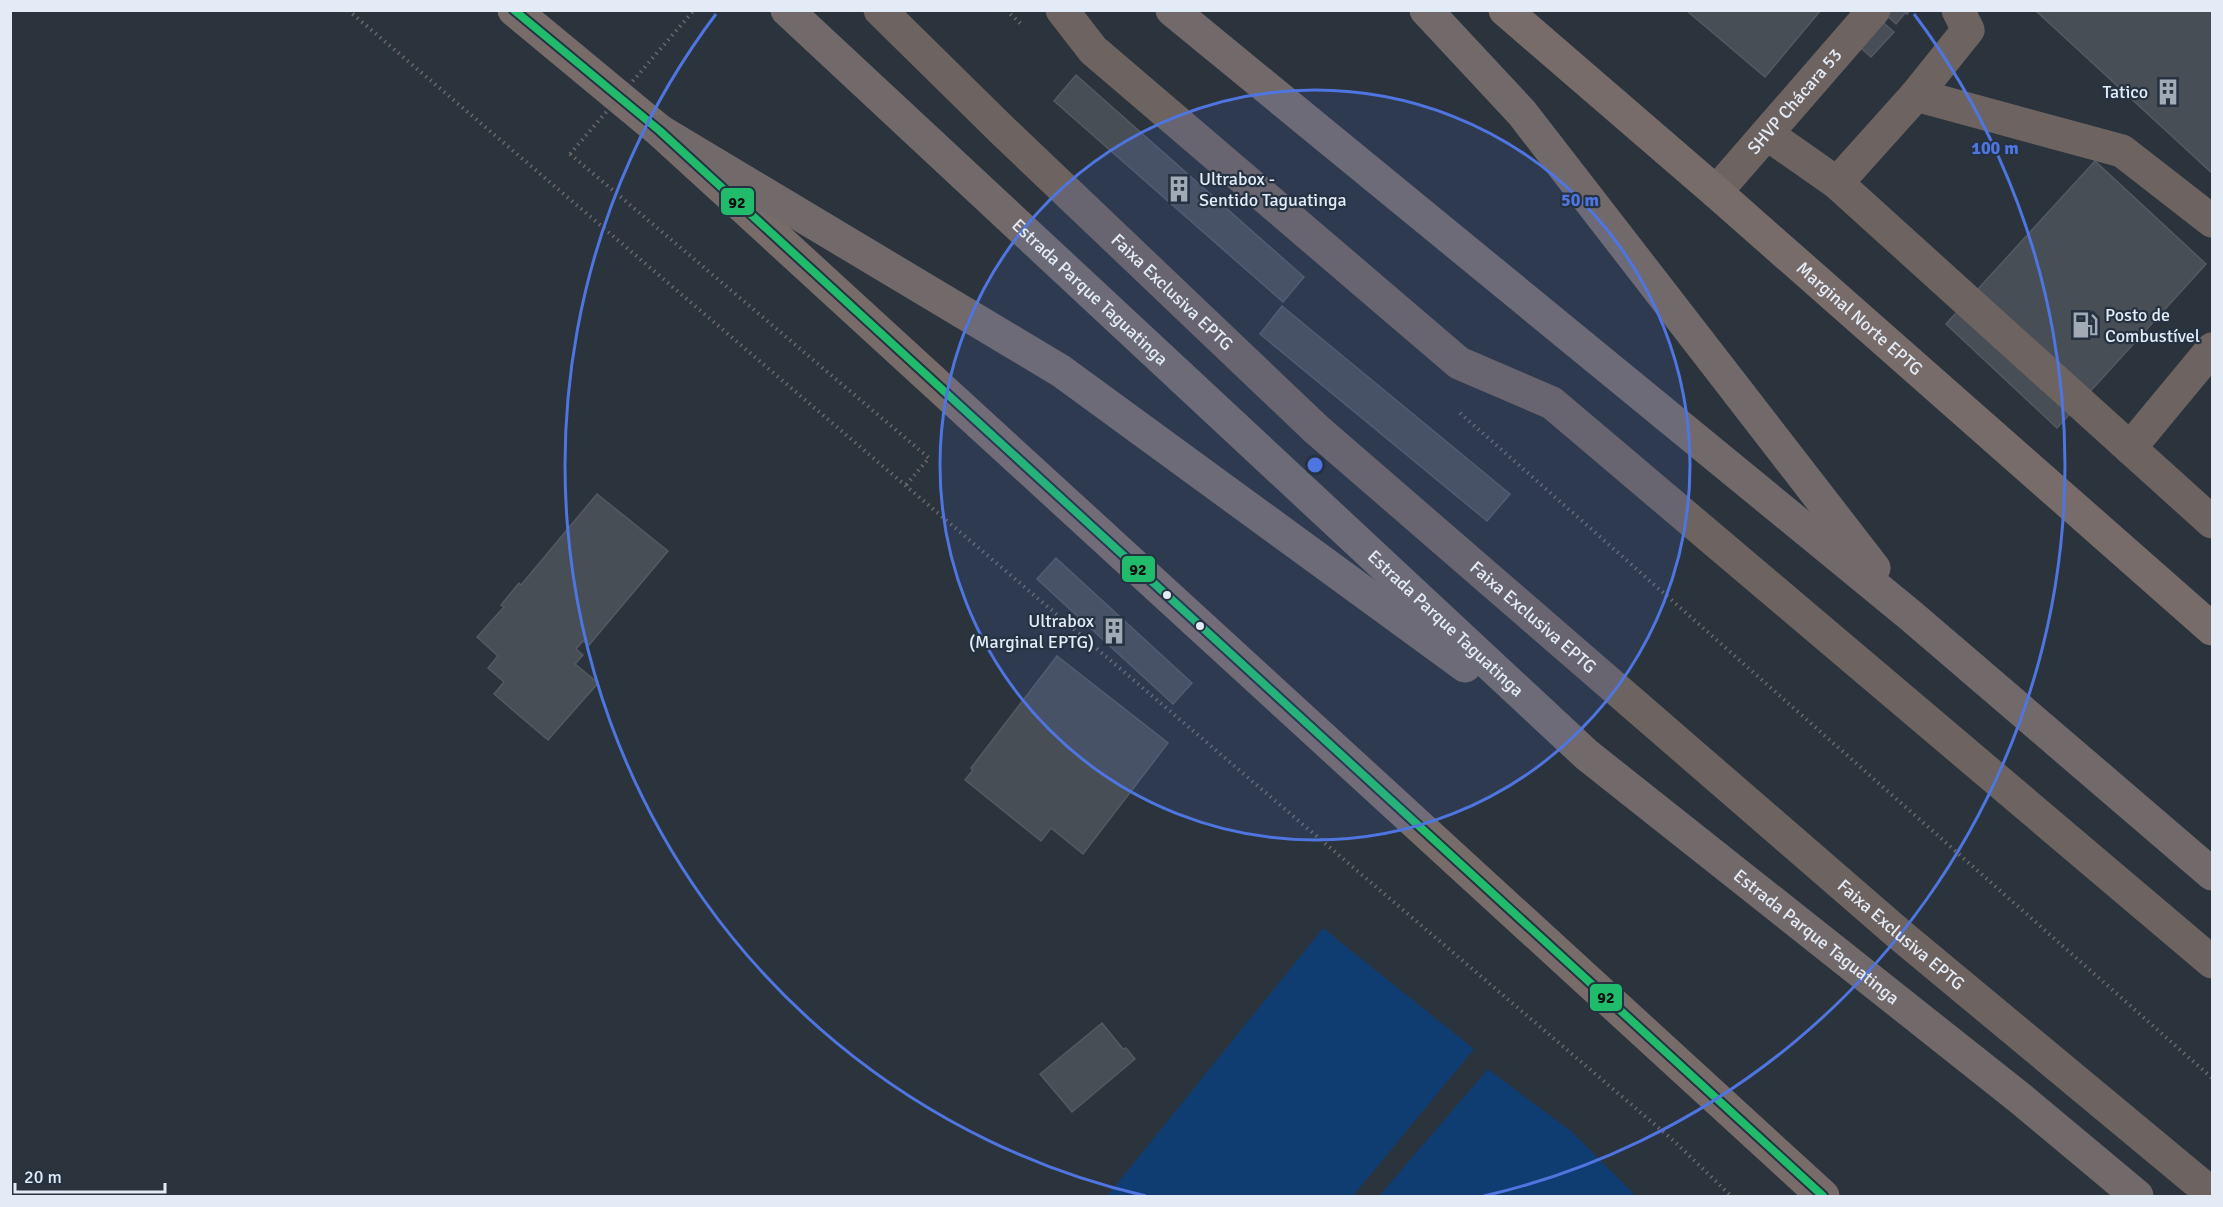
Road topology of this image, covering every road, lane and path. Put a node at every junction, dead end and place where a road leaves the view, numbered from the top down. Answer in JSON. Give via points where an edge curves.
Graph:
{"nodes":[{"id":1,"x":348,"y":10,"type":"edge"},
{"id":2,"x":514,"y":10,"type":"edge"},
{"id":3,"x":694,"y":10,"type":"edge"},
{"id":4,"x":787,"y":10,"type":"edge"},
{"id":5,"x":880,"y":10,"type":"edge"},
{"id":6,"x":1006,"y":10,"type":"edge"},
{"id":7,"x":1062,"y":10,"type":"edge"},
{"id":8,"x":1172,"y":10,"type":"edge"},
{"id":9,"x":1426,"y":10,"type":"edge"},
{"id":10,"x":1505,"y":10,"type":"edge"},
{"id":11,"x":1874,"y":10,"type":"edge"},
{"id":12,"x":1958,"y":10,"type":"edge"},
{"id":13,"x":1024,"y":26,"type":"dead end"},
{"id":14,"x":1916,"y":95,"type":"junction"},
{"id":15,"x":660,"y":131,"type":"junction"},
{"id":16,"x":1767,"y":134,"type":"junction"},
{"id":17,"x":1837,"y":183,"type":"junction"},
{"id":18,"x":1716,"y":192,"type":"junction"},
{"id":19,"x":2212,"y":221,"type":"edge"},
{"id":20,"x":2212,"y":349,"type":"edge"},
{"id":21,"x":1453,"y":406,"type":"dead end"},
{"id":22,"x":2130,"y":448,"type":"junction"},
{"id":23,"x":906,"y":485,"type":"junction"},
{"id":24,"x":2212,"y":522,"type":"edge"},
{"id":25,"x":1910,"y":615,"type":"junction"},
{"id":26,"x":2212,"y":629,"type":"edge"},
{"id":27,"x":1587,"y":754,"type":"junction"},
{"id":28,"x":2212,"y":874,"type":"edge"},
{"id":29,"x":2212,"y":962,"type":"edge"},
{"id":30,"x":2212,"y":1078,"type":"edge"},
{"id":31,"x":2021,"y":1099,"type":"junction"},
{"id":32,"x":2212,"y":1194,"type":"edge"},
{"id":33,"x":1731,"y":1197,"type":"edge"},
{"id":34,"x":1823,"y":1197,"type":"edge"},
{"id":35,"x":2102,"y":1197,"type":"edge"},
{"id":36,"x":2138,"y":1197,"type":"edge"}],
"edges":[{"from":1,"to":23,"type":"path"},
{"from":2,"to":15,"type":"main road"},
{"from":3,"to":23,"type":"path","bridge":true,"via":[[570,154],[929,458]]},
{"from":4,"to":27,"type":"highway","name":"Estrada Parque Taguatinga"},
{"from":5,"to":32,"type":"lane","name":"Faixa Exclusiva EPTG","via":[[1316,429],[1899,934]]},
{"from":6,"to":13,"type":"path"},
{"from":7,"to":29,"type":"lane","via":[[1093,50],[1459,363],[1552,403]]},
{"from":8,"to":25,"type":"highway"},
{"from":9,"to":25,"type":"highway","via":[[1522,113]]},
{"from":10,"to":18,"type":"main road","name":"Marginal Norte EPTG"},
{"from":11,"to":16,"type":"lane","name":"SHVP Chácara 53"},
{"from":12,"to":14,"type":"lane","via":[[1968,30]]},
{"from":14,"to":17,"type":"lane"},
{"from":14,"to":19,"type":"lane","via":[[2122,151]]},
{"from":15,"to":27,"type":"highway","via":[[1061,372]]},
{"from":15,"to":34,"type":"main road"},
{"from":16,"to":17,"type":"lane"},
{"from":16,"to":18,"type":"lane","name":"SHVP Chácara 53"},
{"from":17,"to":22,"type":"lane"},
{"from":18,"to":26,"type":"main road","name":"Marginal Norte EPTG"},
{"from":20,"to":22,"type":"lane"},
{"from":21,"to":30,"type":"path"},
{"from":22,"to":24,"type":"lane"},
{"from":23,"to":33,"type":"path","via":[[1665,1133]]},
{"from":25,"to":28,"type":"highway"},
{"from":27,"to":31,"type":"highway","name":"Estrada Parque Taguatinga"},
{"from":31,"to":35,"type":"highway"},
{"from":31,"to":36,"type":"highway","name":"Estrada Parque Taguatinga"}]}
